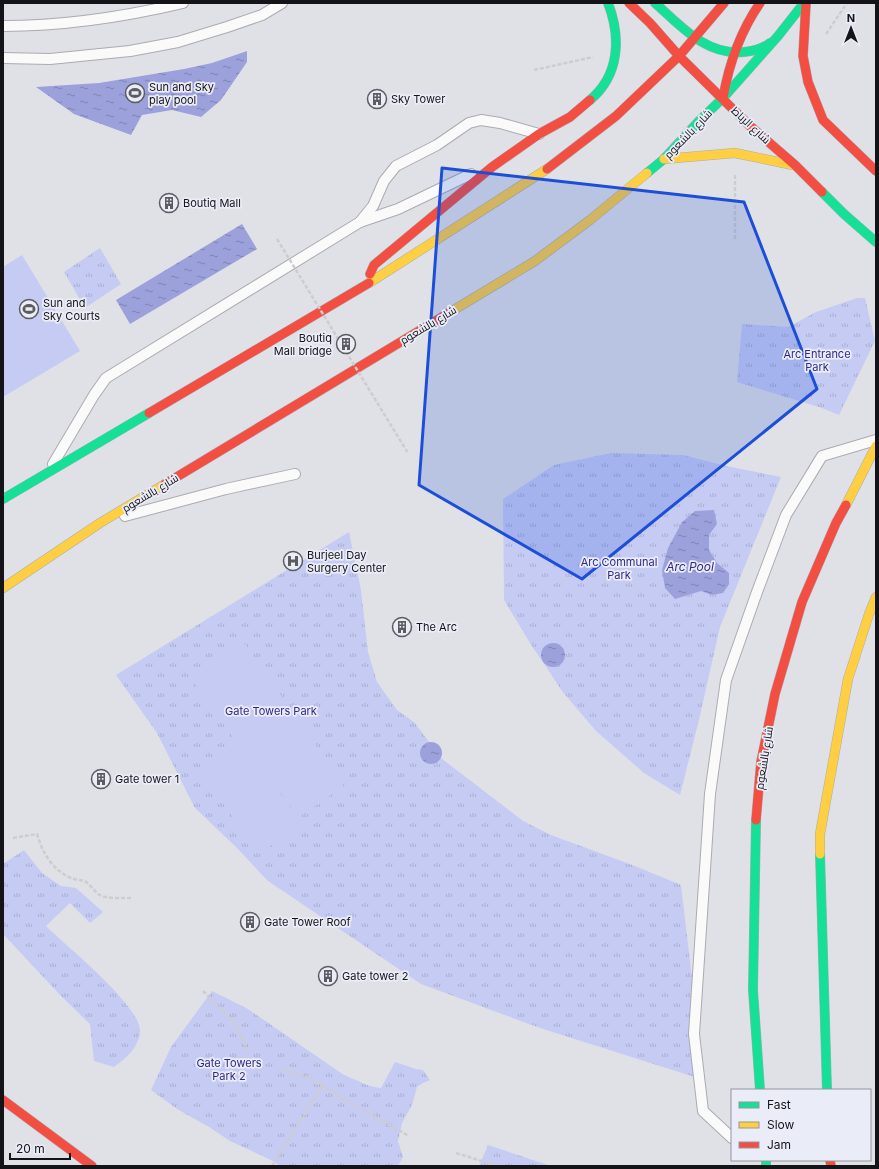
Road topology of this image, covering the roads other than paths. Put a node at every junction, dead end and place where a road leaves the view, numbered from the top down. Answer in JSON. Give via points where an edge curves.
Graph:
{"nodes":[{"id":1,"x":183,"y":3,"type":"edge"},
{"id":2,"x":282,"y":3,"type":"edge"},
{"id":3,"x":608,"y":3,"type":"edge"},
{"id":4,"x":629,"y":3,"type":"edge"},
{"id":5,"x":655,"y":3,"type":"edge"},
{"id":6,"x":724,"y":3,"type":"edge"},
{"id":7,"x":760,"y":3,"type":"edge"},
{"id":8,"x":805,"y":3,"type":"edge"},
{"id":9,"x":3,"y":26,"type":"edge"},
{"id":10,"x":778,"y":36,"type":"junction"},
{"id":11,"x":695,"y":38,"type":"junction"},
{"id":12,"x":733,"y":54,"type":"junction"},
{"id":13,"x":679,"y":56,"type":"junction"},
{"id":14,"x":3,"y":58,"type":"edge"},
{"id":15,"x":723,"y":98,"type":"junction"},
{"id":16,"x":538,"y":134,"type":"junction"},
{"id":17,"x":512,"y":153,"type":"junction"},
{"id":18,"x":664,"y":159,"type":"junction"},
{"id":19,"x":795,"y":165,"type":"junction"},
{"id":20,"x":876,"y":171,"type":"edge"},
{"id":21,"x":844,"y":214,"type":"junction"},
{"id":22,"x":862,"y":218,"type":"dead end"},
{"id":23,"x":360,"y":222,"type":"junction"},
{"id":24,"x":876,"y":242,"type":"edge"},
{"id":25,"x":366,"y":285,"type":"junction"},
{"id":26,"x":876,"y":440,"type":"edge"},
{"id":27,"x":876,"y":446,"type":"edge"},
{"id":28,"x":48,"y":472,"type":"junction"},
{"id":29,"x":295,"y":474,"type":"dead end"},
{"id":30,"x":3,"y":498,"type":"edge"},
{"id":31,"x":100,"y":523,"type":"junction"},
{"id":32,"x":3,"y":588,"type":"edge"},
{"id":33,"x":876,"y":597,"type":"edge"},
{"id":34,"x":760,"y":1089,"type":"edge"},
{"id":35,"x":827,"y":1089,"type":"edge"},
{"id":36,"x":3,"y":1100,"type":"edge"},
{"id":37,"x":731,"y":1137,"type":"edge"},
{"id":38,"x":92,"y":1166,"type":"edge"}],
"edges":[{"from":1,"to":9,"type":"lane","via":[[96,20],[35,26]]},
{"from":2,"to":14,"type":"lane","via":[[262,15],[178,42],[130,51],[50,59]]},
{"from":3,"to":16,"type":"main road","via":[[614,18],[617,47],[608,78],[595,96],[570,117]]},
{"from":4,"to":13,"type":"main road","name":"شارع الرباط","via":[[650,22]]},
{"from":5,"to":11,"type":"main road"},
{"from":6,"to":11,"type":"main road"},
{"from":7,"to":12,"type":"main road","via":[[742,32]]},
{"from":8,"to":10,"type":"main road","name":"شارع بالشعوم"},
{"from":8,"to":20,"type":"main road","via":[[803,56],[808,82],[823,120]]},
{"from":10,"to":12,"type":"main road","via":[[765,47],[755,51]]},
{"from":10,"to":15,"type":"main road","name":"شارع بالشعوم"},
{"from":11,"to":12,"type":"main road","via":[[712,48]]},
{"from":11,"to":13,"type":"main road"},
{"from":12,"to":15,"type":"main road"},
{"from":13,"to":15,"type":"main road","name":"شارع الرباط"},
{"from":13,"to":25,"type":"main road","via":[[616,116],[554,165]]},
{"from":15,"to":18,"type":"main road","name":"شارع بالشعوم"},
{"from":15,"to":19,"type":"main road","name":"شارع الرباط","via":[[750,126]]},
{"from":16,"to":17,"type":"main road"},
{"from":16,"to":23,"type":"lane","via":[[500,123],[481,120],[469,123],[437,145],[396,166],[384,181],[373,206]]},
{"from":17,"to":23,"type":"lane","via":[[398,209]]},
{"from":17,"to":25,"type":"main road","via":[[374,265]]},
{"from":18,"to":19,"type":"main road","via":[[735,153]]},
{"from":18,"to":31,"type":"main road","name":"شارع بالشعوم","via":[[535,261]]},
{"from":19,"to":21,"type":"main road","name":"شارع الرباط"},
{"from":21,"to":22,"type":"main road"},
{"from":21,"to":24,"type":"main road","name":"شارع الرباط"},
{"from":23,"to":28,"type":"lane","via":[[106,378]]},
{"from":25,"to":28,"type":"main road"},
{"from":26,"to":37,"type":"lane","via":[[822,456],[786,516],[726,680],[710,794],[694,1034],[703,1111]]},
{"from":27,"to":34,"type":"main road","name":"شارع بالشعوم","via":[[836,524],[802,602],[775,694],[761,762],[755,834],[753,952]]},
{"from":28,"to":30,"type":"main road"},
{"from":29,"to":31,"type":"lane"},
{"from":31,"to":32,"type":"main road","name":"شارع بالشعوم"},
{"from":33,"to":35,"type":"main road","via":[[848,679],[820,834]]},
{"from":36,"to":38,"type":"main road"}]}
